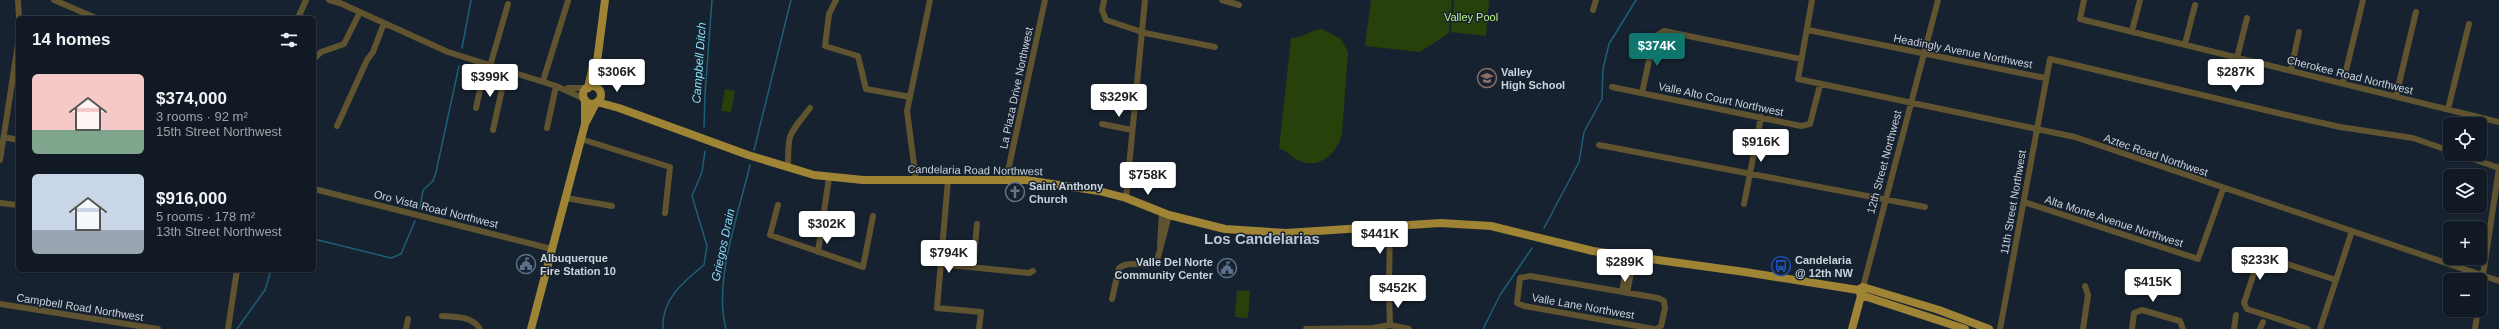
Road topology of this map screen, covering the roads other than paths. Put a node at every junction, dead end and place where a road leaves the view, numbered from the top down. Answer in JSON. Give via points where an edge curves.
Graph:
{"nodes":[{"id":1,"x":18,"y":0,"type":"edge"},
{"id":2,"x":54,"y":0,"type":"edge"},
{"id":3,"x":306,"y":0,"type":"edge"},
{"id":4,"x":329,"y":0,"type":"edge"},
{"id":5,"x":605,"y":0,"type":"edge"},
{"id":6,"x":836,"y":0,"type":"edge"},
{"id":7,"x":930,"y":0,"type":"edge"},
{"id":8,"x":1045,"y":0,"type":"edge"},
{"id":9,"x":1145,"y":0,"type":"edge"},
{"id":10,"x":1222,"y":0,"type":"edge"},
{"id":11,"x":1596,"y":0,"type":"edge"},
{"id":12,"x":1812,"y":0,"type":"edge"},
{"id":13,"x":1938,"y":0,"type":"edge"},
{"id":14,"x":2084,"y":0,"type":"edge"},
{"id":15,"x":2140,"y":0,"type":"edge"},
{"id":16,"x":2363,"y":0,"type":"edge"},
{"id":17,"x":339,"y":1,"type":"edge"},
{"id":18,"x":568,"y":1,"type":"edge"},
{"id":19,"x":1104,"y":1,"type":"dead end"},
{"id":20,"x":508,"y":4,"type":"dead end"},
{"id":21,"x":1239,"y":5,"type":"dead end"},
{"id":22,"x":2195,"y":5,"type":"dead end"},
{"id":23,"x":1593,"y":10,"type":"dead end"},
{"id":24,"x":360,"y":12,"type":"junction"},
{"id":25,"x":2416,"y":12,"type":"dead end"},
{"id":26,"x":19,"y":16,"type":"edge"},
{"id":27,"x":91,"y":16,"type":"edge"},
{"id":28,"x":299,"y":16,"type":"edge"},
{"id":29,"x":2247,"y":18,"type":"dead end"},
{"id":30,"x":384,"y":23,"type":"junction"},
{"id":31,"x":2469,"y":24,"type":"dead end"},
{"id":32,"x":1141,"y":30,"type":"junction"},
{"id":33,"x":1808,"y":30,"type":"junction"},
{"id":34,"x":2132,"y":31,"type":"junction"},
{"id":35,"x":2299,"y":32,"type":"dead end"},
{"id":36,"x":2185,"y":44,"type":"junction"},
{"id":37,"x":1214,"y":47,"type":"dead end"},
{"id":38,"x":1924,"y":54,"type":"junction"},
{"id":39,"x":16,"y":57,"type":"edge"},
{"id":40,"x":316,"y":57,"type":"edge"},
{"id":41,"x":2237,"y":58,"type":"junction"},
{"id":42,"x":1801,"y":59,"type":"junction"},
{"id":43,"x":597,"y":62,"type":"junction"},
{"id":44,"x":490,"y":66,"type":"junction"},
{"id":45,"x":2291,"y":70,"type":"junction"},
{"id":46,"x":506,"y":71,"type":"junction"},
{"id":47,"x":2045,"y":78,"type":"junction"},
{"id":48,"x":543,"y":82,"type":"junction"},
{"id":49,"x":2343,"y":84,"type":"junction"},
{"id":50,"x":1820,"y":85,"type":"junction"},
{"id":51,"x":558,"y":86,"type":"junction"},
{"id":52,"x":1612,"y":87,"type":"dead end"},
{"id":53,"x":588,"y":88,"type":"junction"},
{"id":54,"x":600,"y":92,"type":"junction"},
{"id":55,"x":1642,"y":93,"type":"junction"},
{"id":56,"x":2396,"y":96,"type":"junction"},
{"id":57,"x":910,"y":97,"type":"junction"},
{"id":58,"x":585,"y":100,"type":"junction"},
{"id":59,"x":597,"y":103,"type":"junction"},
{"id":60,"x":1910,"y":104,"type":"junction"},
{"id":61,"x":476,"y":108,"type":"dead end"},
{"id":62,"x":619,"y":108,"type":"junction"},
{"id":63,"x":810,"y":108,"type":"dead end"},
{"id":64,"x":2448,"y":109,"type":"junction"},
{"id":65,"x":1761,"y":118,"type":"junction"},
{"id":66,"x":2499,"y":122,"type":"edge"},
{"id":67,"x":585,"y":124,"type":"junction"},
{"id":68,"x":1102,"y":124,"type":"dead end"},
{"id":69,"x":337,"y":126,"type":"dead end"},
{"id":70,"x":547,"y":128,"type":"dead end"},
{"id":71,"x":2036,"y":129,"type":"junction"},
{"id":72,"x":493,"y":130,"type":"dead end"},
{"id":73,"x":1132,"y":130,"type":"junction"},
{"id":74,"x":4,"y":137,"type":"junction"},
{"id":75,"x":581,"y":139,"type":"junction"},
{"id":76,"x":16,"y":140,"type":"edge"},
{"id":77,"x":1599,"y":145,"type":"dead end"},
{"id":78,"x":2443,"y":149,"type":"edge"},
{"id":79,"x":0,"y":160,"type":"edge"},
{"id":80,"x":2479,"y":161,"type":"edge"},
{"id":81,"x":788,"y":168,"type":"junction"},
{"id":82,"x":2499,"y":168,"type":"edge"},
{"id":83,"x":1750,"y":174,"type":"junction"},
{"id":84,"x":829,"y":178,"type":"junction"},
{"id":85,"x":916,"y":180,"type":"junction"},
{"id":86,"x":948,"y":180,"type":"junction"},
{"id":87,"x":1006,"y":180,"type":"junction"},
{"id":88,"x":2223,"y":188,"type":"junction"},
{"id":89,"x":316,"y":189,"type":"edge"},
{"id":90,"x":566,"y":198,"type":"junction"},
{"id":91,"x":1126,"y":198,"type":"junction"},
{"id":92,"x":1885,"y":200,"type":"junction"},
{"id":93,"x":0,"y":202,"type":"edge"},
{"id":94,"x":2024,"y":202,"type":"junction"},
{"id":95,"x":1744,"y":204,"type":"dead end"},
{"id":96,"x":16,"y":205,"type":"edge"},
{"id":97,"x":778,"y":205,"type":"dead end"},
{"id":98,"x":612,"y":206,"type":"dead end"},
{"id":99,"x":1926,"y":208,"type":"dead end"},
{"id":100,"x":665,"y":213,"type":"dead end"},
{"id":101,"x":1166,"y":214,"type":"junction"},
{"id":102,"x":873,"y":216,"type":"dead end"},
{"id":103,"x":977,"y":224,"type":"dead end"},
{"id":104,"x":1390,"y":225,"type":"junction"},
{"id":105,"x":2352,"y":231,"type":"junction"},
{"id":106,"x":552,"y":248,"type":"junction"},
{"id":107,"x":818,"y":252,"type":"junction"},
{"id":108,"x":1631,"y":258,"type":"junction"},
{"id":109,"x":940,"y":264,"type":"junction"},
{"id":110,"x":973,"y":267,"type":"junction"},
{"id":111,"x":1034,"y":271,"type":"dead end"},
{"id":112,"x":237,"y":272,"type":"edge"},
{"id":113,"x":2474,"y":273,"type":"edge"},
{"id":114,"x":2483,"y":273,"type":"edge"},
{"id":115,"x":2487,"y":277,"type":"edge"},
{"id":116,"x":2336,"y":280,"type":"junction"},
{"id":117,"x":2499,"y":281,"type":"edge"},
{"id":118,"x":1389,"y":284,"type":"dead end"},
{"id":119,"x":2085,"y":286,"type":"dead end"},
{"id":120,"x":1861,"y":291,"type":"junction"},
{"id":121,"x":1625,"y":292,"type":"junction"},
{"id":122,"x":1389,"y":293,"type":"dead end"},
{"id":123,"x":1112,"y":299,"type":"dead end"},
{"id":124,"x":0,"y":304,"type":"edge"},
{"id":125,"x":2236,"y":315,"type":"dead end"},
{"id":126,"x":442,"y":316,"type":"dead end"},
{"id":127,"x":2477,"y":317,"type":"edge"},
{"id":128,"x":408,"y":319,"type":"dead end"},
{"id":129,"x":2263,"y":322,"type":"dead end"},
{"id":130,"x":1390,"y":325,"type":"junction"},
{"id":131,"x":158,"y":329,"type":"edge"},
{"id":132,"x":228,"y":329,"type":"edge"},
{"id":133,"x":406,"y":329,"type":"edge"},
{"id":134,"x":480,"y":329,"type":"edge"},
{"id":135,"x":531,"y":329,"type":"edge"},
{"id":136,"x":979,"y":329,"type":"edge"},
{"id":137,"x":1306,"y":329,"type":"edge"},
{"id":138,"x":1409,"y":329,"type":"edge"},
{"id":139,"x":1655,"y":329,"type":"edge"},
{"id":140,"x":1852,"y":329,"type":"edge"},
{"id":141,"x":1964,"y":329,"type":"edge"},
{"id":142,"x":1989,"y":329,"type":"edge"},
{"id":143,"x":2000,"y":329,"type":"edge"},
{"id":144,"x":2083,"y":329,"type":"edge"},
{"id":145,"x":2132,"y":329,"type":"edge"},
{"id":146,"x":2183,"y":329,"type":"edge"},
{"id":147,"x":2234,"y":329,"type":"edge"},
{"id":148,"x":2260,"y":329,"type":"edge"},
{"id":149,"x":2308,"y":329,"type":"edge"},
{"id":150,"x":2320,"y":329,"type":"edge"},
{"id":151,"x":2475,"y":329,"type":"edge"}],
"edges":[{"from":1,"to":26,"type":"street"},
{"from":2,"to":27,"type":"street"},
{"from":3,"to":28,"type":"street"},
{"from":4,"to":17,"type":"street"},
{"from":5,"to":43,"type":"main road"},
{"from":6,"to":57,"type":"street","via":[[829,14],[825,46],[858,56],[866,89]]},
{"from":7,"to":57,"type":"street"},
{"from":8,"to":87,"type":"street","name":"La Plaza Drive Northwest"},
{"from":9,"to":32,"type":"street"},
{"from":10,"to":21,"type":"street"},
{"from":11,"to":23,"type":"street"},
{"from":12,"to":33,"type":"street"},
{"from":13,"to":38,"type":"street","name":"12th Street Northwest"},
{"from":14,"to":34,"type":"street","name":"Cherokee Road Northwest","via":[[2080,19]]},
{"from":15,"to":34,"type":"street"},
{"from":16,"to":49,"type":"street"},
{"from":17,"to":24,"type":"street"},
{"from":18,"to":48,"type":"street"},
{"from":19,"to":32,"type":"street","via":[[1102,10],[1106,20]]},
{"from":20,"to":44,"type":"street"},
{"from":22,"to":36,"type":"street"},
{"from":24,"to":30,"type":"street"},
{"from":24,"to":40,"type":"street","via":[[344,44],[321,52]]},
{"from":25,"to":56,"type":"street"},
{"from":29,"to":41,"type":"street"},
{"from":30,"to":44,"type":"street","via":[[448,52]]},
{"from":30,"to":69,"type":"street","via":[[375,41],[373,52]]},
{"from":31,"to":64,"type":"street"},
{"from":32,"to":37,"type":"street","via":[[1145,34]]},
{"from":32,"to":73,"type":"street"},
{"from":33,"to":38,"type":"street","name":"Headingly Avenue Northwest"},
{"from":33,"to":42,"type":"street"},
{"from":34,"to":36,"type":"street","name":"Cherokee Road Northwest"},
{"from":35,"to":45,"type":"street"},
{"from":36,"to":41,"type":"street","name":"Cherokee Road Northwest"},
{"from":38,"to":47,"type":"street","name":"Headingly Avenue Northwest"},
{"from":38,"to":60,"type":"street","name":"12th Street Northwest"},
{"from":39,"to":74,"type":"street"},
{"from":41,"to":45,"type":"street","name":"Cherokee Road Northwest"},
{"from":42,"to":50,"type":"street","name":"Aztec Road Northwest","via":[[1798,79]]},
{"from":42,"to":55,"type":"street","via":[[1672,32],[1659,32],[1654,37]]},
{"from":43,"to":53,"type":"main road","via":[[593,66]]},
{"from":43,"to":54,"type":"main road"},
{"from":44,"to":46,"type":"street"},
{"from":44,"to":61,"type":"street","via":[[484,71]]},
{"from":45,"to":49,"type":"street","name":"Cherokee Road Northwest"},
{"from":46,"to":48,"type":"street"},
{"from":46,"to":72,"type":"street"},
{"from":47,"to":71,"type":"street","name":"11th Street Northwest"},
{"from":47,"to":78,"type":"street","name":"Headingly Avenue Northwest","via":[[2048,61],[2053,58],[2282,114],[2413,138]]},
{"from":48,"to":51,"type":"street"},
{"from":49,"to":56,"type":"street","name":"Cherokee Road Northwest"},
{"from":50,"to":60,"type":"street","name":"Aztec Road Northwest"},
{"from":50,"to":65,"type":"street","name":"Valle Alto Court Northwest","via":[[1810,124],[1801,126]]},
{"from":51,"to":53,"type":"street"},
{"from":51,"to":58,"type":"street"},
{"from":51,"to":70,"type":"street"},
{"from":52,"to":55,"type":"street","name":"Valle Alto Court Northwest"},
{"from":53,"to":54,"type":"main road","via":[[596,87]]},
{"from":53,"to":58,"type":"main road","via":[[584,92]]},
{"from":54,"to":59,"type":"main road"},
{"from":54,"to":62,"type":"main road"},
{"from":55,"to":65,"type":"street","name":"Valle Alto Court Northwest"},
{"from":56,"to":64,"type":"street","name":"Cherokee Road Northwest"},
{"from":57,"to":85,"type":"street","via":[[907,111]]},
{"from":58,"to":59,"type":"main road"},
{"from":58,"to":67,"type":"main road"},
{"from":59,"to":62,"type":"main road"},
{"from":59,"to":67,"type":"main road"},
{"from":60,"to":71,"type":"street","name":"Aztec Road Northwest"},
{"from":60,"to":92,"type":"street","name":"12th Street Northwest"},
{"from":62,"to":81,"type":"main road","name":"Candelaria Road Northwest","via":[[690,136]]},
{"from":63,"to":81,"type":"street","via":[[787,140]]},
{"from":64,"to":66,"type":"street","name":"Cherokee Road Northwest"},
{"from":65,"to":83,"type":"street"},
{"from":67,"to":75,"type":"main road"},
{"from":68,"to":73,"type":"street"},
{"from":71,"to":88,"type":"street","name":"Aztec Road Northwest","via":[[2075,137]]},
{"from":71,"to":94,"type":"street","name":"11th Street Northwest"},
{"from":73,"to":91,"type":"street"},
{"from":74,"to":76,"type":"street"},
{"from":74,"to":79,"type":"street"},
{"from":75,"to":90,"type":"main road"},
{"from":75,"to":100,"type":"street","via":[[670,167]]},
{"from":77,"to":83,"type":"street"},
{"from":80,"to":82,"type":"street"},
{"from":81,"to":84,"type":"main road","name":"Candelaria Road Northwest"},
{"from":82,"to":114,"type":"street"},
{"from":83,"to":92,"type":"street"},
{"from":83,"to":95,"type":"street"},
{"from":84,"to":85,"type":"main road","name":"Candelaria Road Northwest"},
{"from":84,"to":107,"type":"street"},
{"from":85,"to":86,"type":"main road","name":"Candelaria Road Northwest"},
{"from":86,"to":87,"type":"main road","name":"Candelaria Road Northwest"},
{"from":86,"to":109,"type":"street"},
{"from":87,"to":91,"type":"main road","name":"Candelaria Road Northwest","via":[[1050,183]]},
{"from":88,"to":94,"type":"street","name":"Alta Monte Avenue Northwest","via":[[2198,259]]},
{"from":88,"to":105,"type":"street","name":"Aztec Road Northwest"},
{"from":89,"to":106,"type":"street","name":"Oro Vista Road Northwest"},
{"from":90,"to":98,"type":"street"},
{"from":90,"to":106,"type":"main road"},
{"from":91,"to":101,"type":"main road","name":"Candelaria Road Northwest"},
{"from":92,"to":99,"type":"street"},
{"from":92,"to":120,"type":"street","name":"12th Street Northwest"},
{"from":93,"to":96,"type":"street"},
{"from":94,"to":143,"type":"street","name":"11th Street Northwest"},
{"from":97,"to":107,"type":"street","via":[[770,235]]},
{"from":101,"to":104,"type":"main road","name":"Candelaria Road Northwest","via":[[1225,229],[1259,233]]},
{"from":101,"to":123,"type":"street","via":[[1158,257],[1154,263],[1123,264],[1119,268]]},
{"from":102,"to":107,"type":"street","via":[[863,267]]},
{"from":103,"to":110,"type":"street"},
{"from":104,"to":108,"type":"main road","name":"Candelaria Road Northwest","via":[[1440,223],[1491,226],[1555,243]]},
{"from":104,"to":118,"type":"street"},
{"from":105,"to":113,"type":"street","name":"Aztec Road Northwest"},
{"from":105,"to":116,"type":"street"},
{"from":106,"to":135,"type":"main road"},
{"from":108,"to":120,"type":"main road","name":"Candelaria Road Northwest","via":[[1745,272]]},
{"from":108,"to":121,"type":"street","name":"Valle Lane Northwest"},
{"from":109,"to":110,"type":"street"},
{"from":109,"to":136,"type":"street","via":[[937,308],[981,312]]},
{"from":110,"to":111,"type":"street","via":[[1029,273]]},
{"from":112,"to":132,"type":"street"},
{"from":115,"to":117,"type":"street","name":"Aztec Road Northwest"},
{"from":116,"to":149,"type":"street","via":[[2260,255],[2244,303],[2247,309]]},
{"from":116,"to":150,"type":"street"},
{"from":119,"to":144,"type":"street","via":[[2088,295]]},
{"from":120,"to":140,"type":"main road","name":"12th Street Northwest"},
{"from":120,"to":141,"type":"main road","name":"Candelaria Road Northwest"},
{"from":120,"to":142,"type":"main road","name":"Candelaria Road Northwest","via":[[1939,310]]},
{"from":121,"to":139,"type":"street","name":"Valle Lane Northwest","via":[[1664,301],[1663,321]]},
{"from":121,"to":139,"type":"street","name":"Valle Lane Northwest","via":[[1524,276],[1520,278],[1516,298],[1517,303],[1524,306]]},
{"from":122,"to":130,"type":"street"},
{"from":124,"to":131,"type":"street","name":"Campbell Road Northwest"},
{"from":125,"to":147,"type":"street"},
{"from":126,"to":134,"type":"street","via":[[467,318]]},
{"from":127,"to":151,"type":"street"},
{"from":128,"to":133,"type":"street"},
{"from":129,"to":148,"type":"street"},
{"from":130,"to":137,"type":"street","via":[[1373,328]]},
{"from":130,"to":138,"type":"street"},
{"from":145,"to":146,"type":"street","via":[[2134,313],[2142,310],[2180,321]]}]}
